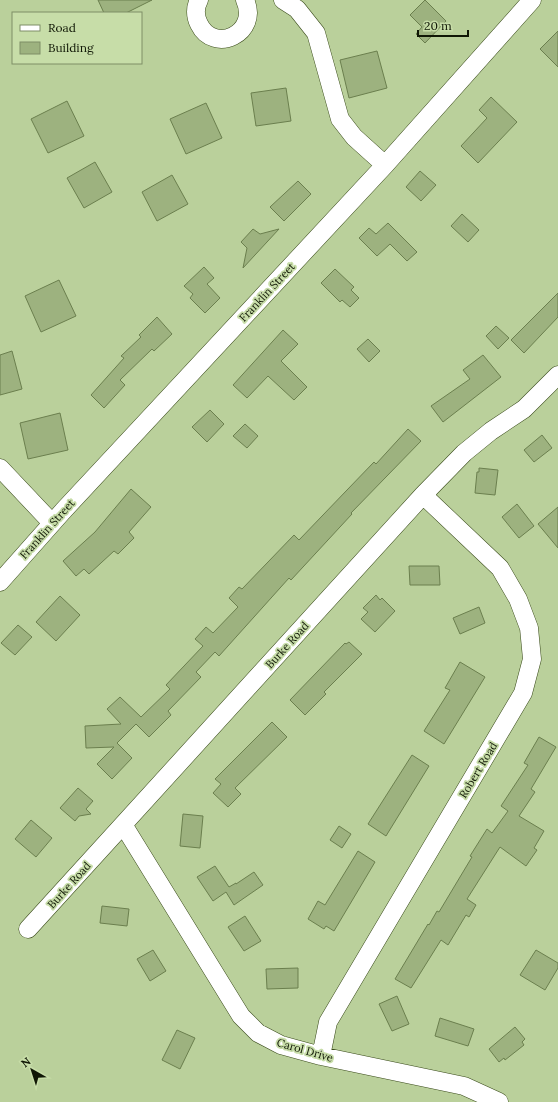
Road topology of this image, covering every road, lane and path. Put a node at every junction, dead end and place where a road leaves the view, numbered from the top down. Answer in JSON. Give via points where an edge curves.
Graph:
{"nodes":[{"id":1,"x":199,"y":0,"type":"edge"},
{"id":2,"x":245,"y":0,"type":"edge"},
{"id":3,"x":283,"y":0,"type":"edge"},
{"id":4,"x":532,"y":0,"type":"edge"},
{"id":5,"x":384,"y":165,"type":"junction"},
{"id":6,"x":558,"y":376,"type":"edge"},
{"id":7,"x":0,"y":468,"type":"edge"},
{"id":8,"x":423,"y":495,"type":"junction"},
{"id":9,"x":52,"y":523,"type":"junction"},
{"id":10,"x":0,"y":582,"type":"edge"},
{"id":11,"x":124,"y":826,"type":"junction"},
{"id":12,"x":28,"y":929,"type":"dead end"},
{"id":13,"x":321,"y":1056,"type":"junction"},
{"id":14,"x":499,"y":1102,"type":"edge"}],
"edges":[{"from":1,"to":2,"type":"street","via":[[197,21],[201,29],[216,39],[234,37],[241,31],[249,15]]},
{"from":3,"to":5,"type":"street","via":[[297,9],[316,33],[340,119],[354,137]]},
{"from":4,"to":5,"type":"street","name":"Franklin Street"},
{"from":5,"to":9,"type":"street","name":"Franklin Street"},
{"from":6,"to":8,"type":"street","name":"Burke Road","via":[[524,409],[464,453]]},
{"from":7,"to":9,"type":"street"},
{"from":8,"to":11,"type":"street","name":"Burke Road"},
{"from":8,"to":13,"type":"street","name":"Robert Road","via":[[500,568],[518,599],[529,628],[532,659],[523,693],[328,1022]]},
{"from":9,"to":10,"type":"street","name":"Franklin Street"},
{"from":11,"to":12,"type":"street","name":"Burke Road"},
{"from":11,"to":13,"type":"street","name":"Carol Drive","via":[[241,1016],[258,1033],[281,1045]]},
{"from":13,"to":14,"type":"street","name":"Carol Drive","via":[[464,1086]]}]}
